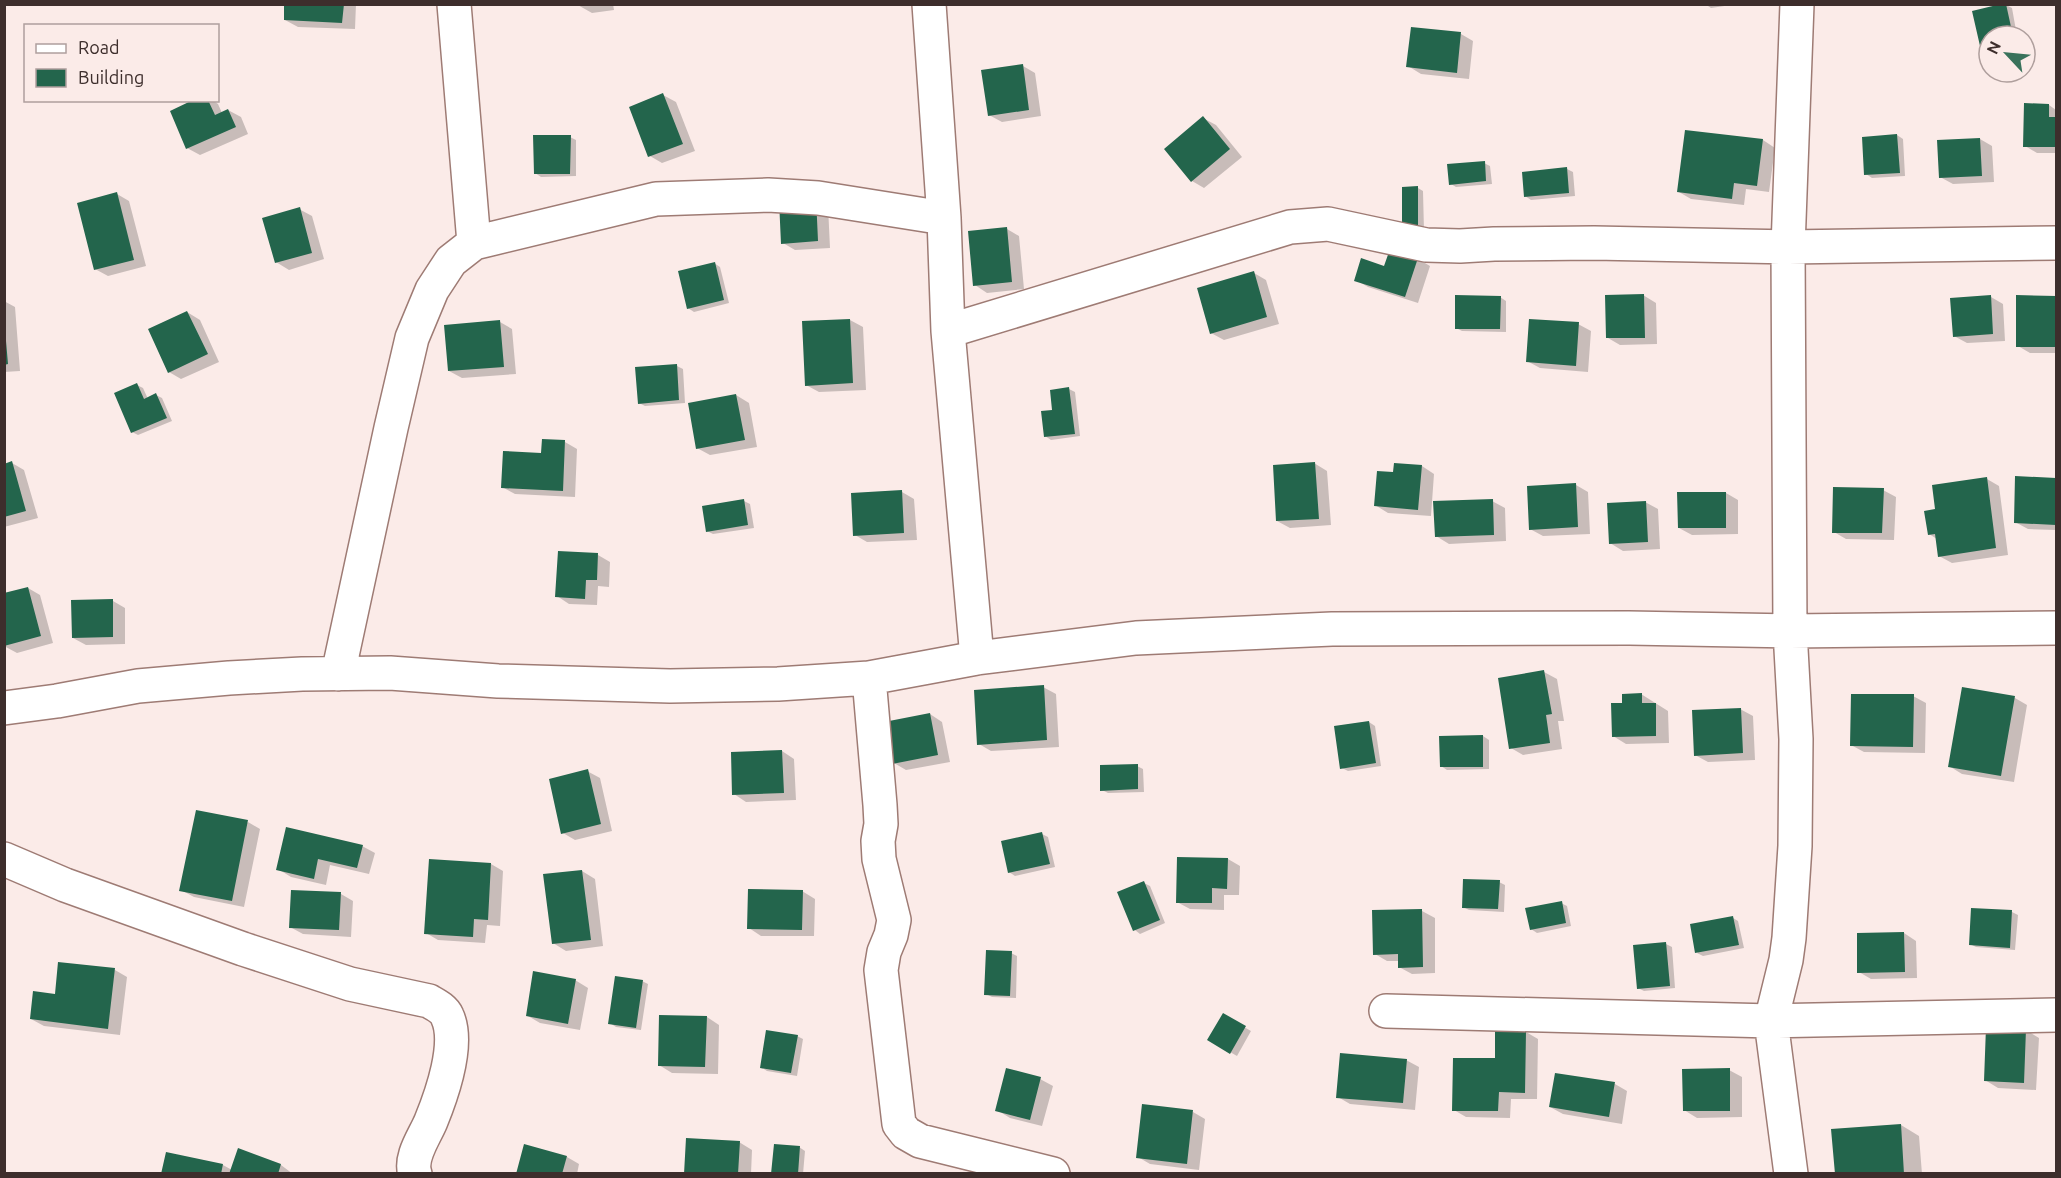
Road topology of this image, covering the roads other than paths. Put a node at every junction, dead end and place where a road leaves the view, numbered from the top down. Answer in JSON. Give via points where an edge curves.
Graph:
{"nodes":[{"id":1,"x":454,"y":4,"type":"edge"},
{"id":2,"x":930,"y":4,"type":"edge"},
{"id":3,"x":1797,"y":4,"type":"edge"},
{"id":4,"x":944,"y":218,"type":"junction"},
{"id":5,"x":474,"y":243,"type":"junction"},
{"id":6,"x":2056,"y":243,"type":"edge"},
{"id":7,"x":1788,"y":246,"type":"junction"},
{"id":8,"x":948,"y":331,"type":"junction"},
{"id":9,"x":2056,"y":628,"type":"edge"},
{"id":10,"x":1790,"y":631,"type":"junction"},
{"id":11,"x":977,"y":658,"type":"junction"},
{"id":12,"x":338,"y":674,"type":"junction"},
{"id":13,"x":869,"y":678,"type":"junction"},
{"id":14,"x":4,"y":708,"type":"edge"},
{"id":15,"x":4,"y":859,"type":"edge"},
{"id":16,"x":1386,"y":1011,"type":"dead end"},
{"id":17,"x":2056,"y":1015,"type":"edge"},
{"id":18,"x":1772,"y":1021,"type":"junction"},
{"id":19,"x":415,"y":1173,"type":"edge"},
{"id":20,"x":1053,"y":1173,"type":"edge"},
{"id":21,"x":1791,"y":1173,"type":"edge"}],
"edges":[{"from":1,"to":5,"type":"street"},
{"from":2,"to":4,"type":"street"},
{"from":3,"to":7,"type":"street"},
{"from":4,"to":5,"type":"street","via":[[788,196],[656,199]]},
{"from":4,"to":8,"type":"street"},
{"from":5,"to":12,"type":"street","via":[[451,261],[432,290],[412,338]]},
{"from":6,"to":7,"type":"street"},
{"from":7,"to":8,"type":"street","via":[[1426,245],[1328,224],[1290,227]]},
{"from":7,"to":10,"type":"street"},
{"from":8,"to":11,"type":"street"},
{"from":9,"to":10,"type":"street"},
{"from":10,"to":11,"type":"street","via":[[1332,629],[1136,638]]},
{"from":10,"to":18,"type":"street","via":[[1796,846],[1786,960]]},
{"from":11,"to":13,"type":"street"},
{"from":12,"to":13,"type":"street","via":[[670,686]]},
{"from":12,"to":14,"type":"street","via":[[138,686]]},
{"from":13,"to":20,"type":"street","via":[[880,805],[879,859],[894,920],[881,970],[899,1124],[920,1140]]},
{"from":15,"to":19,"type":"street","via":[[243,949],[350,984],[438,1006],[446,1014],[452,1036],[450,1058],[414,1161]]},
{"from":16,"to":18,"type":"street"},
{"from":17,"to":18,"type":"street"},
{"from":18,"to":21,"type":"street"}]}
